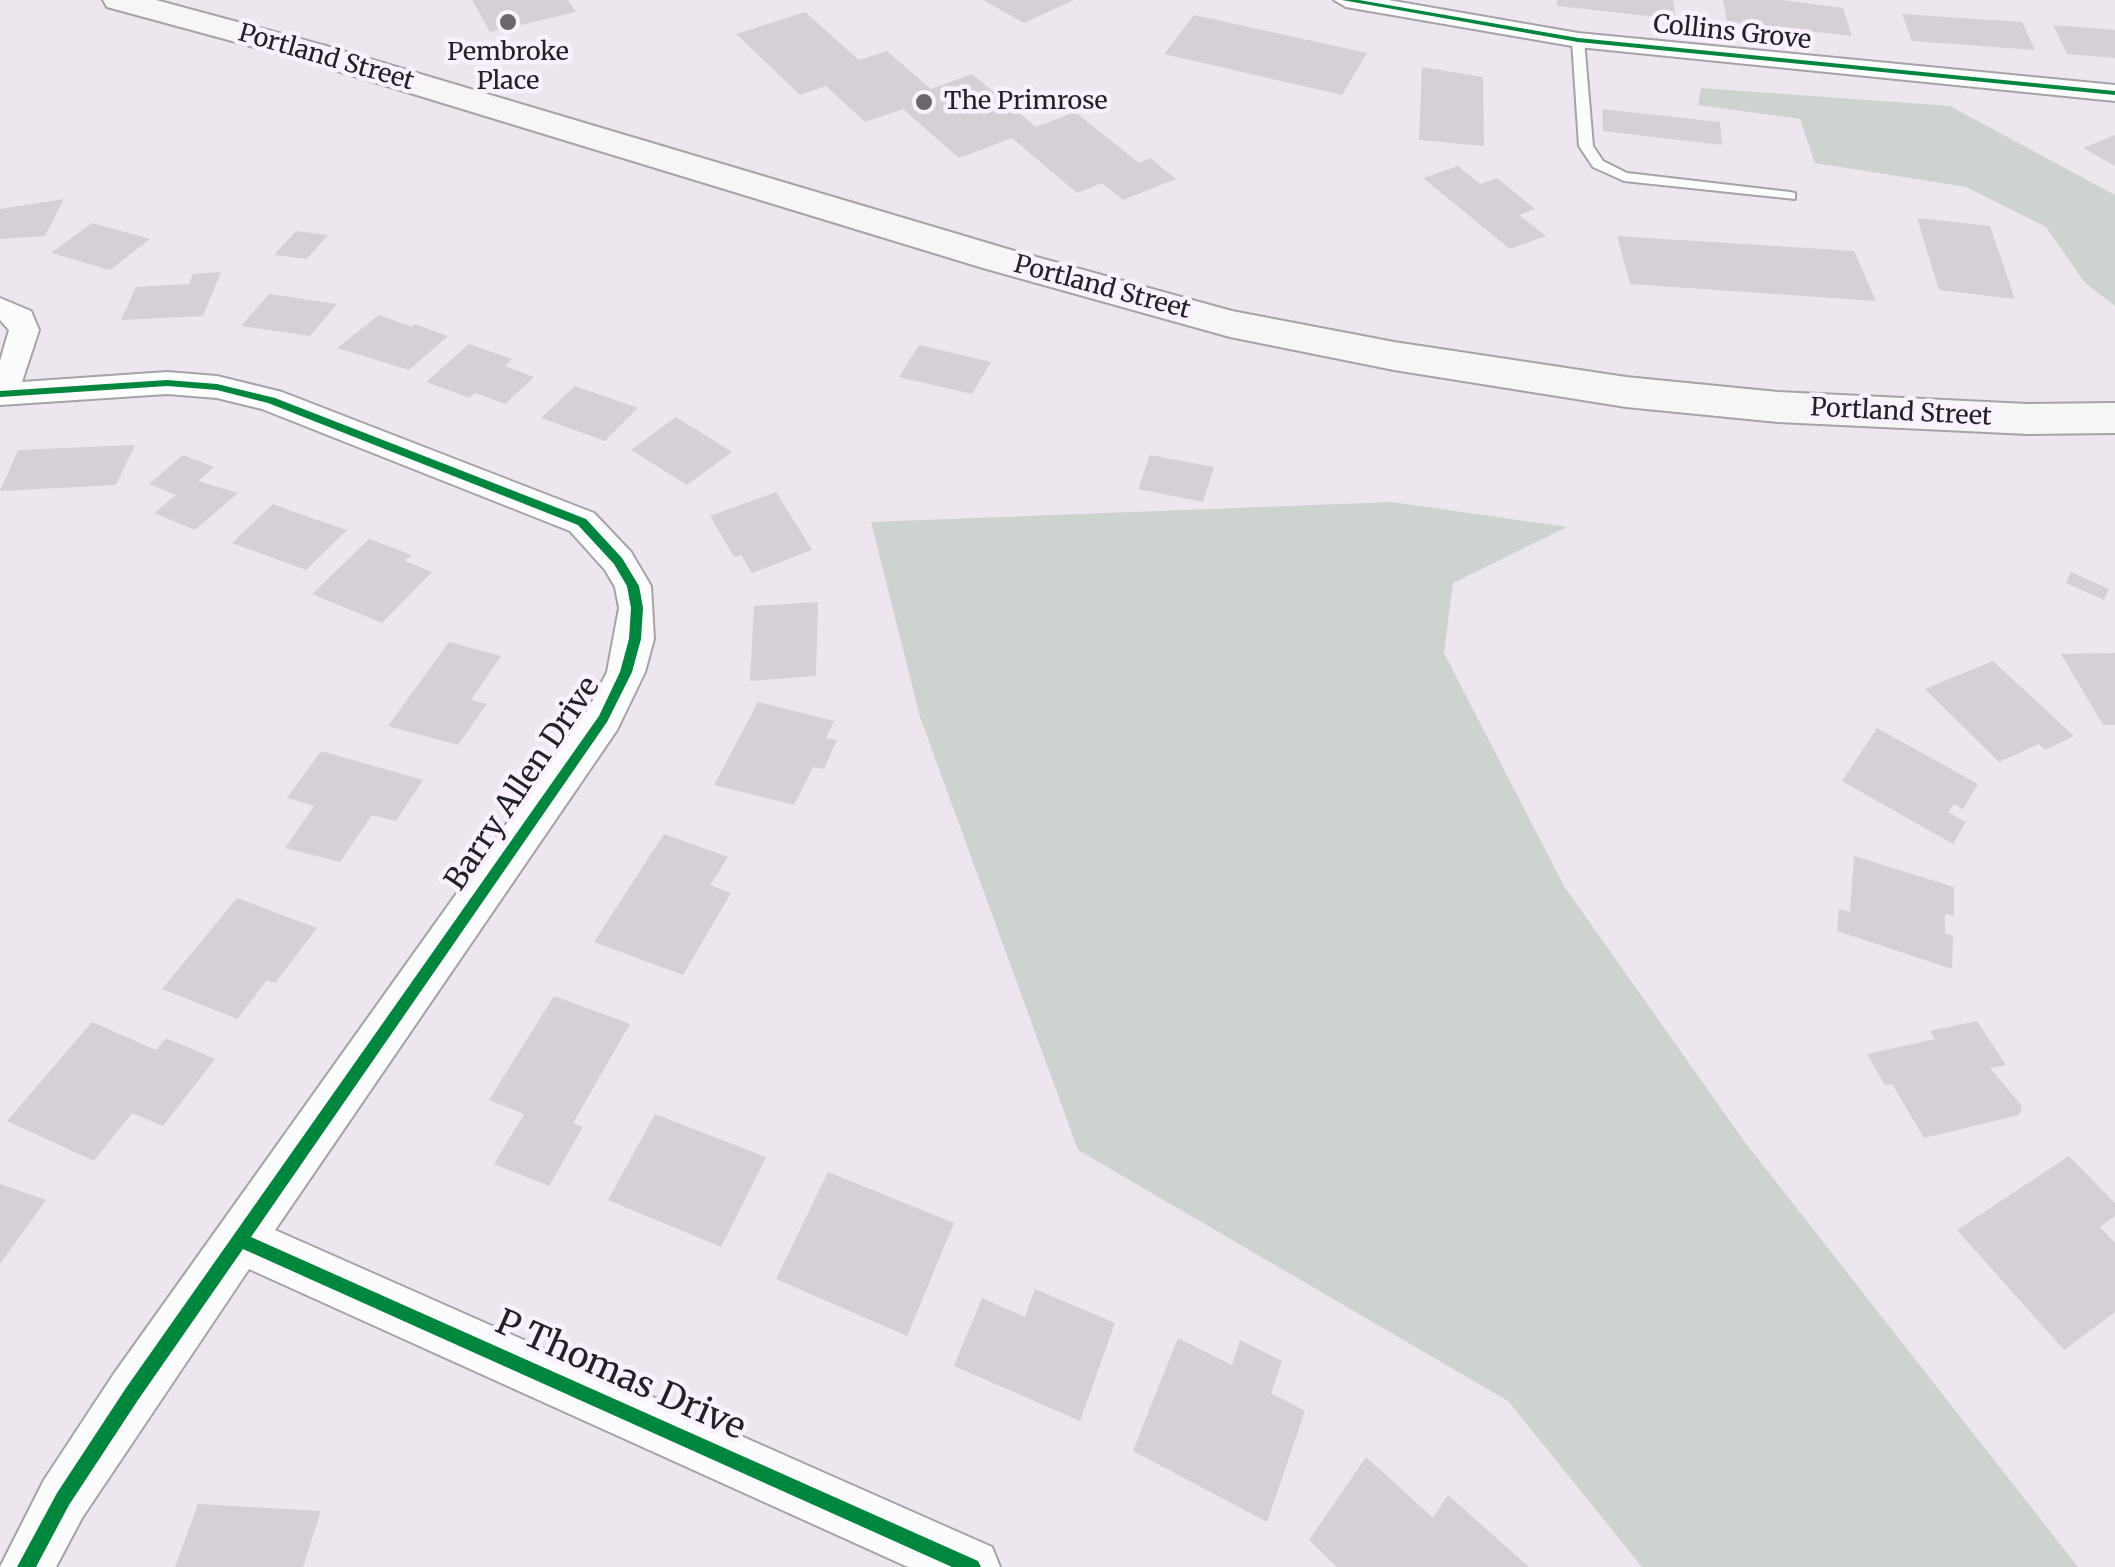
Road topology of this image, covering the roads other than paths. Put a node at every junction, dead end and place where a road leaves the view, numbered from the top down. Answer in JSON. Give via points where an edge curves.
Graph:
{"nodes":[{"id":1,"x":119,"y":0,"type":"edge"},
{"id":2,"x":1346,"y":0,"type":"edge"},
{"id":3,"x":1578,"y":40,"type":"junction"},
{"id":4,"x":2115,"y":92,"type":"edge"},
{"id":5,"x":1790,"y":196,"type":"dead end"},
{"id":6,"x":0,"y":308,"type":"edge"},
{"id":7,"x":0,"y":394,"type":"edge"},
{"id":8,"x":2115,"y":418,"type":"edge"},
{"id":9,"x":243,"y":1241,"type":"junction"},
{"id":10,"x":26,"y":1567,"type":"edge"},
{"id":11,"x":972,"y":1567,"type":"edge"}],
"edges":[{"from":1,"to":8,"type":"main road","name":"Portland Street","via":[[1230,324],[1626,392],[1778,406]]},
{"from":2,"to":3,"type":"street","name":"Collins Grove"},
{"from":3,"to":4,"type":"street","name":"Collins Grove"},
{"from":3,"to":5,"type":"lane","via":[[1586,146],[1598,164],[1624,176]]},
{"from":6,"to":7,"type":"street","via":[[20,318],[24,330]]},
{"from":7,"to":9,"type":"street","name":"Barry Allen Drive","via":[[167,383],[271,400],[582,522],[633,586],[635,639],[603,719]]},
{"from":9,"to":10,"type":"street","name":"Barry Allen Drive","via":[[132,1394]]},
{"from":9,"to":11,"type":"street","name":"P Thomas Drive"}]}
